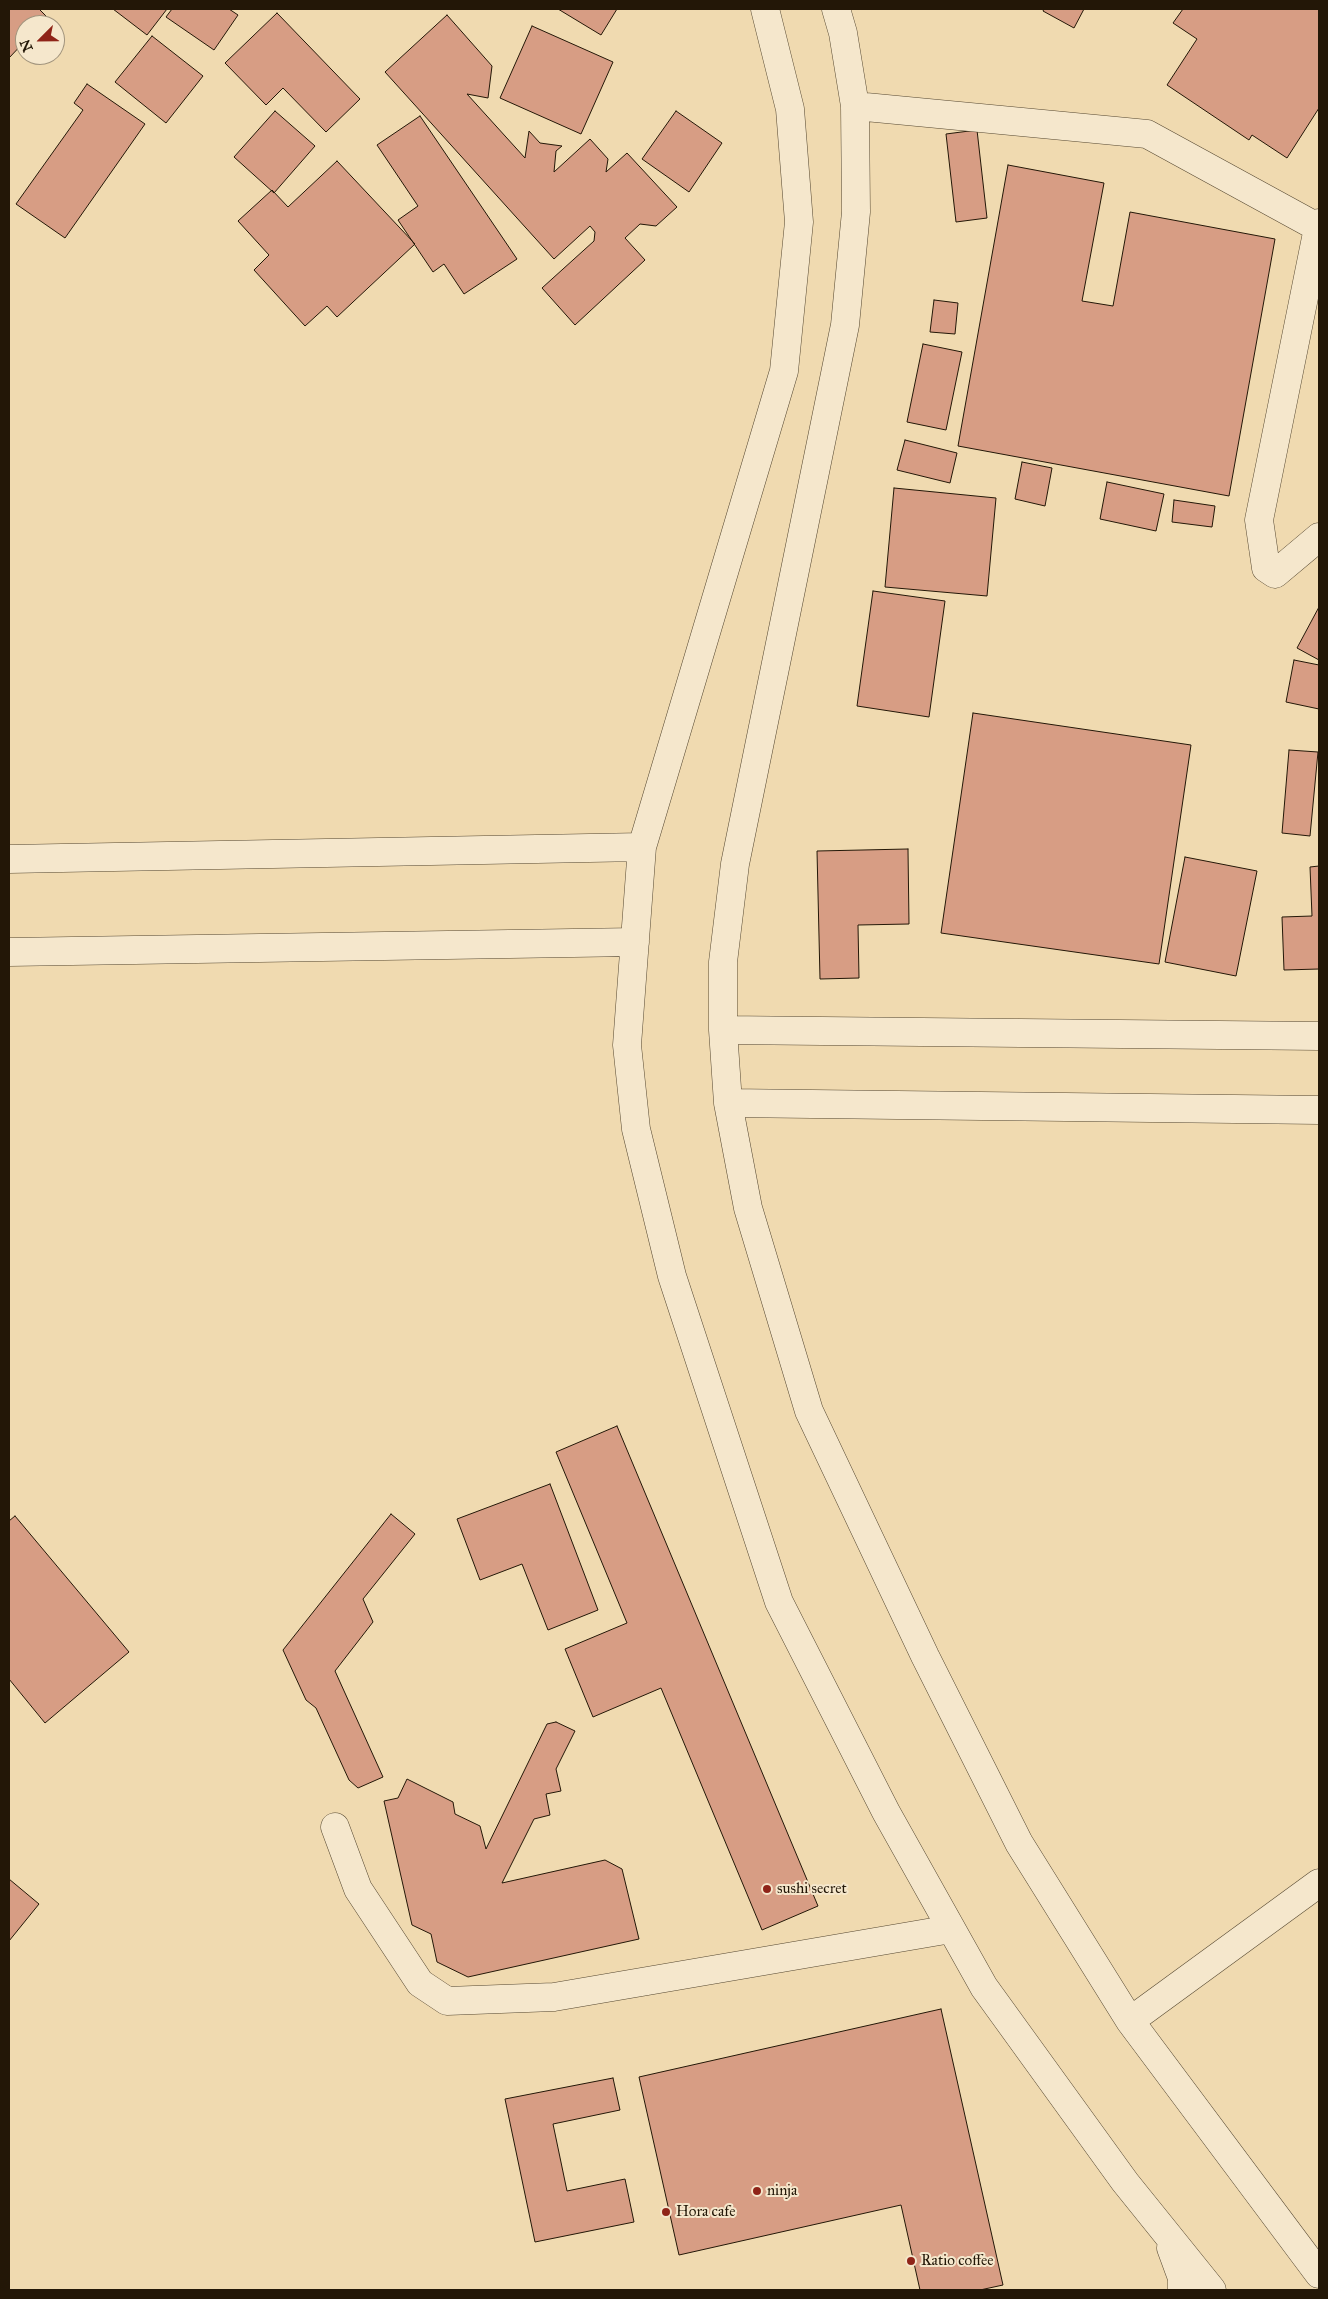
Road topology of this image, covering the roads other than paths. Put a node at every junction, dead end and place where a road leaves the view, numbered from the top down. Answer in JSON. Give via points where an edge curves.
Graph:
{"nodes":[{"id":1,"x":765,"y":9,"type":"edge"},
{"id":2,"x":836,"y":9,"type":"edge"},
{"id":3,"x":855,"y":106,"type":"junction"},
{"id":4,"x":1319,"y":226,"type":"edge"},
{"id":5,"x":1319,"y":537,"type":"edge"},
{"id":6,"x":642,"y":847,"type":"junction"},
{"id":7,"x":9,"y":859,"type":"edge"},
{"id":8,"x":635,"y":942,"type":"junction"},
{"id":9,"x":9,"y":952,"type":"edge"},
{"id":10,"x":723,"y":1030,"type":"junction"},
{"id":11,"x":1319,"y":1036,"type":"edge"},
{"id":12,"x":728,"y":1103,"type":"junction"},
{"id":13,"x":1319,"y":1110,"type":"edge"},
{"id":14,"x":335,"y":1828,"type":"dead end"},
{"id":15,"x":1319,"y":1883,"type":"edge"},
{"id":16,"x":951,"y":1929,"type":"junction"},
{"id":17,"x":1130,"y":2021,"type":"junction"},
{"id":18,"x":1166,"y":2233,"type":"junction"},
{"id":19,"x":1319,"y":2274,"type":"edge"},
{"id":20,"x":1182,"y":2290,"type":"edge"},
{"id":21,"x":1212,"y":2290,"type":"edge"}],
"edges":[{"from":1,"to":6,"type":"street","via":[[790,109],[799,222],[784,371]]},
{"from":2,"to":3,"type":"street"},
{"from":3,"to":4,"type":"street","via":[[1147,134]]},
{"from":3,"to":10,"type":"street","via":[[856,212],[845,325],[735,864],[723,962]]},
{"from":4,"to":5,"type":"street","via":[[1259,520],[1266,568],[1275,574]]},
{"from":6,"to":7,"type":"street"},
{"from":6,"to":8,"type":"street"},
{"from":8,"to":9,"type":"street"},
{"from":8,"to":16,"type":"street","via":[[627,1045],[636,1129],[672,1276],[779,1602],[886,1812]]},
{"from":10,"to":11,"type":"street"},
{"from":10,"to":12,"type":"street"},
{"from":12,"to":13,"type":"street"},
{"from":12,"to":17,"type":"street","via":[[748,1208],[809,1411],[925,1656],[1019,1843]]},
{"from":14,"to":16,"type":"street","via":[[358,1888],[420,1984],[448,2001],[554,1997]]},
{"from":15,"to":17,"type":"street"},
{"from":16,"to":18,"type":"street","via":[[984,1987],[1125,2182]]},
{"from":17,"to":19,"type":"street"},
{"from":18,"to":20,"type":"street","via":[[1182,2278]]},
{"from":18,"to":21,"type":"street"}]}
